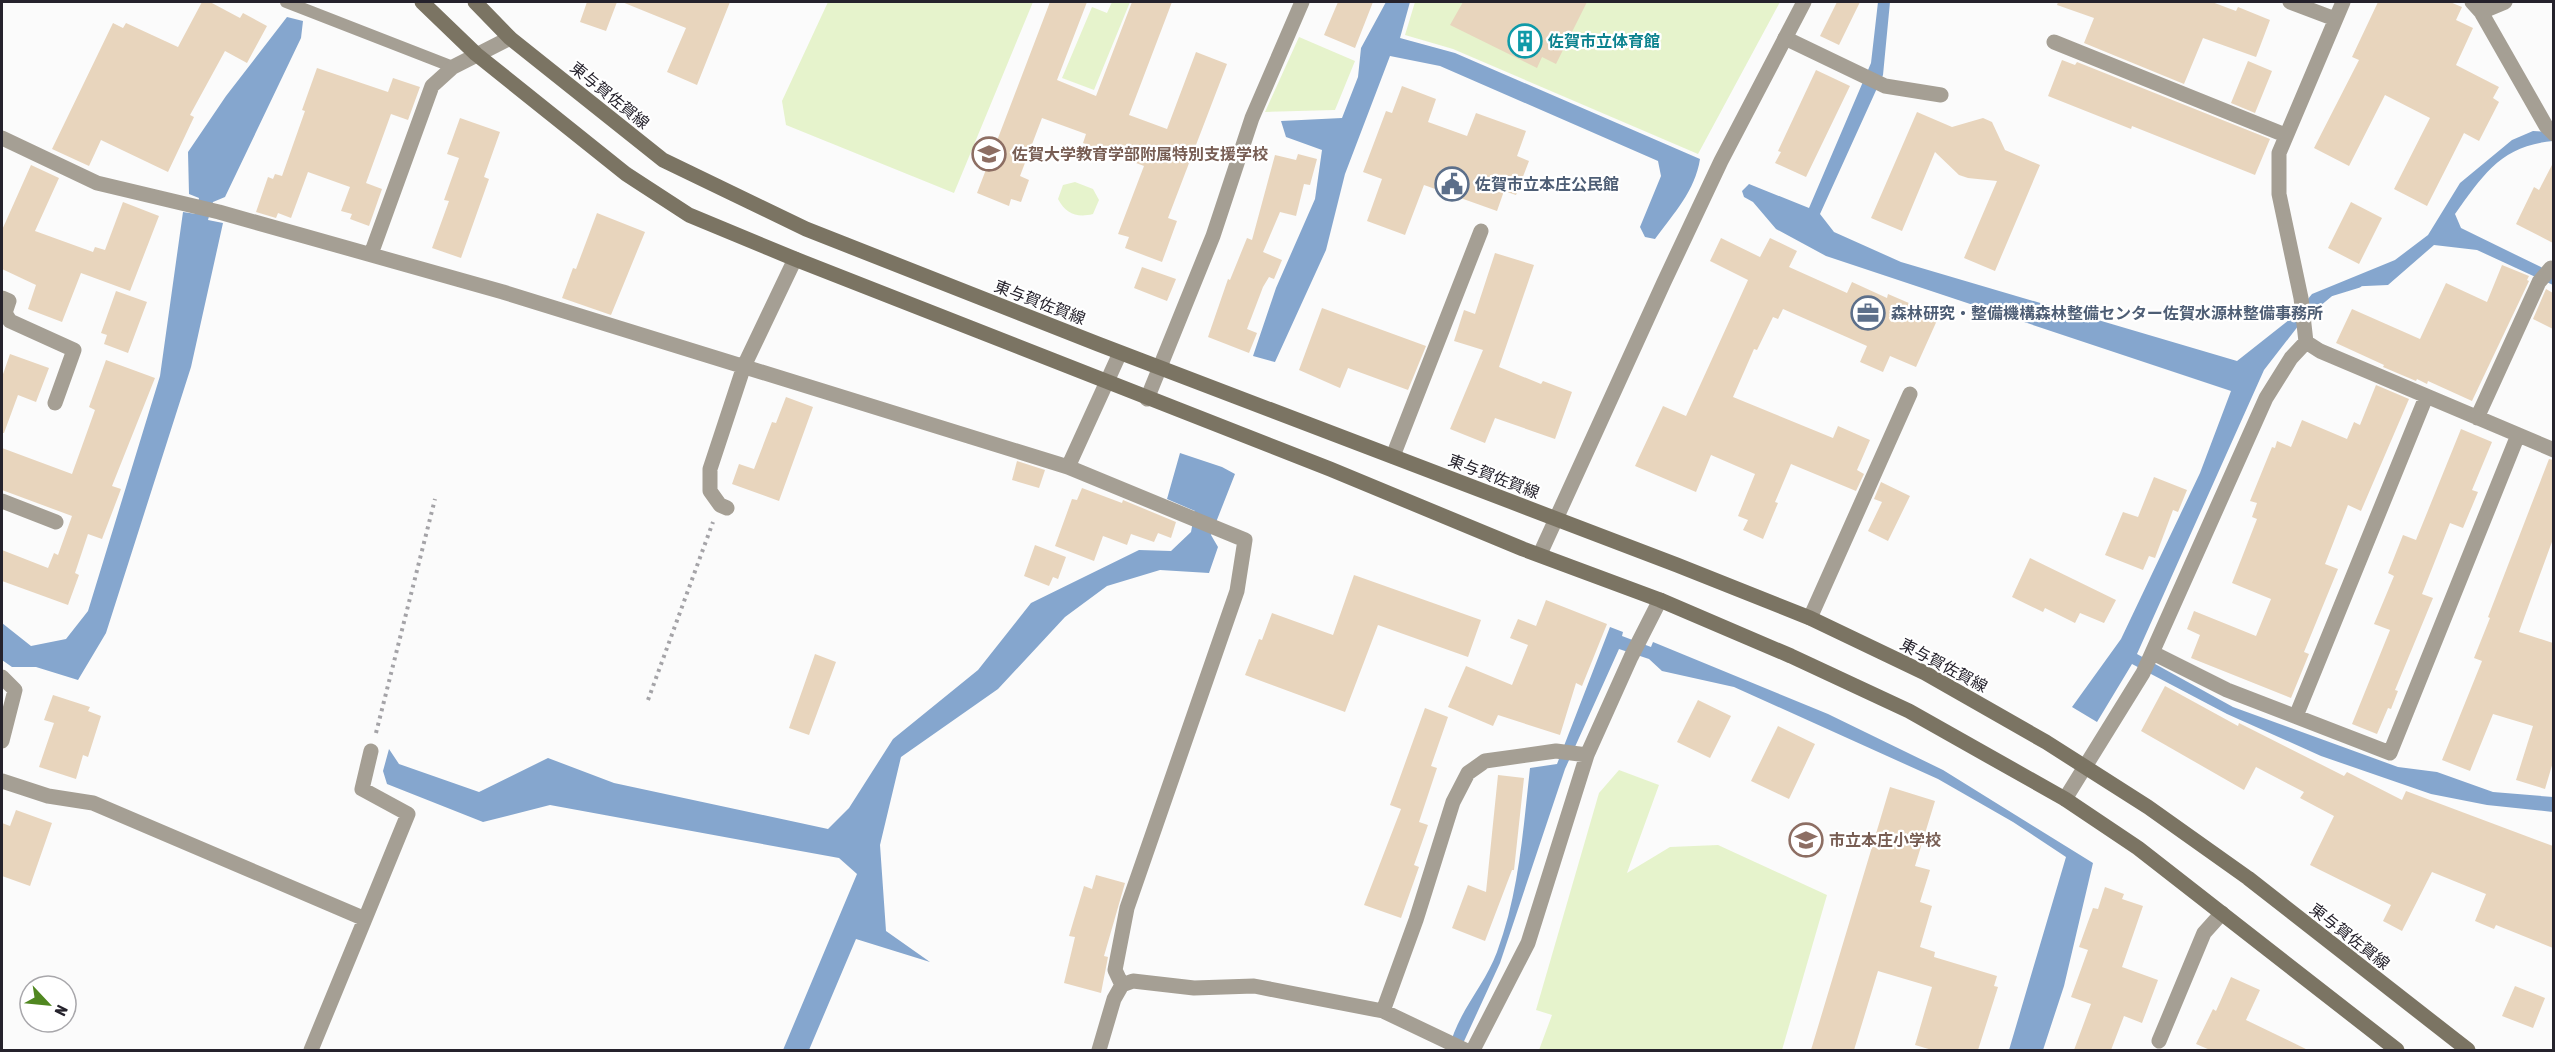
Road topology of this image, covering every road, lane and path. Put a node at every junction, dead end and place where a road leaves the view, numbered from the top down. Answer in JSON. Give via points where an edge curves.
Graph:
{"nodes":[{"id":1,"x":286,"y":2,"type":"edge"},
{"id":2,"x":422,"y":2,"type":"edge"},
{"id":3,"x":475,"y":2,"type":"edge"},
{"id":4,"x":1302,"y":2,"type":"edge"},
{"id":5,"x":1804,"y":2,"type":"edge"},
{"id":6,"x":2290,"y":2,"type":"edge"},
{"id":7,"x":2343,"y":2,"type":"edge"},
{"id":8,"x":2505,"y":2,"type":"edge"},
{"id":9,"x":2476,"y":7,"type":"edge"},
{"id":10,"x":2335,"y":18,"type":"junction"},
{"id":11,"x":510,"y":38,"type":"junction"},
{"id":12,"x":1785,"y":38,"type":"junction"},
{"id":13,"x":2054,"y":42,"type":"dead end"},
{"id":14,"x":476,"y":54,"type":"junction"},
{"id":15,"x":453,"y":67,"type":"junction"},
{"id":16,"x":1941,"y":95,"type":"dead end"},
{"id":17,"x":2549,"y":130,"type":"edge"},
{"id":18,"x":2285,"y":135,"type":"junction"},
{"id":19,"x":2,"y":139,"type":"edge"},
{"id":20,"x":1481,"y":231,"type":"dead end"},
{"id":21,"x":371,"y":254,"type":"junction"},
{"id":22,"x":795,"y":259,"type":"junction"},
{"id":23,"x":2552,"y":268,"type":"edge"},
{"id":24,"x":2,"y":298,"type":"edge"},
{"id":25,"x":2306,"y":342,"type":"junction"},
{"id":26,"x":1120,"y":353,"type":"junction"},
{"id":27,"x":744,"y":366,"type":"junction"},
{"id":28,"x":1161,"y":368,"type":"junction"},
{"id":29,"x":1107,"y":383,"type":"junction"},
{"id":30,"x":1910,"y":394,"type":"dead end"},
{"id":31,"x":2426,"y":397,"type":"junction"},
{"id":32,"x":1148,"y":399,"type":"junction"},
{"id":33,"x":55,"y":403,"type":"dead end"},
{"id":34,"x":2477,"y":418,"type":"junction"},
{"id":35,"x":2518,"y":435,"type":"junction"},
{"id":36,"x":2553,"y":450,"type":"edge"},
{"id":37,"x":1393,"y":456,"type":"junction"},
{"id":38,"x":1068,"y":467,"type":"junction"},
{"id":39,"x":435,"y":499,"type":"dead end"},
{"id":40,"x":2,"y":501,"type":"edge"},
{"id":41,"x":723,"y":506,"type":"joint"},
{"id":42,"x":1556,"y":519,"type":"junction"},
{"id":43,"x":56,"y":522,"type":"dead end"},
{"id":44,"x":1540,"y":554,"type":"junction"},
{"id":45,"x":1660,"y":600,"type":"junction"},
{"id":46,"x":1810,"y":618,"type":"junction"},
{"id":47,"x":2153,"y":653,"type":"junction"},
{"id":48,"x":2,"y":677,"type":"edge"},
{"id":49,"x":648,"y":700,"type":"dead end"},
{"id":50,"x":2296,"y":716,"type":"junction"},
{"id":51,"x":2,"y":741,"type":"edge"},
{"id":52,"x":372,"y":751,"type":"joint"},
{"id":53,"x":1581,"y":755,"type":"junction"},
{"id":54,"x":2086,"y":768,"type":"junction"},
{"id":55,"x":2,"y":781,"type":"edge"},
{"id":56,"x":2065,"y":799,"type":"junction"},
{"id":57,"x":2222,"y":912,"type":"junction"},
{"id":58,"x":365,"y":919,"type":"junction"},
{"id":59,"x":1122,"y":985,"type":"junction"},
{"id":60,"x":1383,"y":1011,"type":"junction"},
{"id":61,"x":2159,"y":1041,"type":"dead end"},
{"id":62,"x":311,"y":1050,"type":"edge"},
{"id":63,"x":1099,"y":1050,"type":"edge"},
{"id":64,"x":1465,"y":1050,"type":"edge"},
{"id":65,"x":1473,"y":1050,"type":"edge"},
{"id":66,"x":2397,"y":1050,"type":"edge"},
{"id":67,"x":2469,"y":1050,"type":"edge"}],
"edges":[{"from":1,"to":15,"type":"lane"},
{"from":2,"to":14,"type":"main road"},
{"from":3,"to":11,"type":"main road","name":"東与賀佐賀線"},
{"from":4,"to":28,"type":"street","via":[[1251,118],[1214,236]]},
{"from":5,"to":12,"type":"street"},
{"from":6,"to":10,"type":"street"},
{"from":7,"to":10,"type":"street"},
{"from":8,"to":9,"type":"street"},
{"from":9,"to":17,"type":"street"},
{"from":10,"to":18,"type":"street"},
{"from":11,"to":14,"type":"street"},
{"from":11,"to":26,"type":"main road","name":"東与賀佐賀線","via":[[663,160],[806,229]]},
{"from":12,"to":16,"type":"street","via":[[1885,86]]},
{"from":12,"to":42,"type":"street","via":[[1721,161]]},
{"from":13,"to":18,"type":"street"},
{"from":14,"to":15,"type":"street"},
{"from":14,"to":22,"type":"main road","via":[[626,174],[689,215]]},
{"from":15,"to":21,"type":"street","via":[[432,86]]},
{"from":18,"to":25,"type":"street","via":[[2279,153],[2279,194],[2306,325]]},
{"from":19,"to":21,"type":"street","via":[[97,183]]},
{"from":20,"to":37,"type":"street"},
{"from":21,"to":27,"type":"street"},
{"from":22,"to":27,"type":"street"},
{"from":22,"to":29,"type":"main road"},
{"from":23,"to":34,"type":"street","via":[[2539,282]]},
{"from":24,"to":33,"type":"street","via":[[9,301],[5,313],[10,321],[74,350]]},
{"from":25,"to":31,"type":"street"},
{"from":25,"to":47,"type":"street","via":[[2266,398]]},
{"from":26,"to":28,"type":"main road","name":"東与賀佐賀線"},
{"from":26,"to":29,"type":"street"},
{"from":27,"to":38,"type":"street"},
{"from":27,"to":41,"type":"street","via":[[710,469],[710,491]]},
{"from":28,"to":32,"type":"street"},
{"from":28,"to":37,"type":"main road","name":"東与賀佐賀線"},
{"from":29,"to":32,"type":"main road"},
{"from":29,"to":38,"type":"street"},
{"from":30,"to":46,"type":"street"},
{"from":31,"to":34,"type":"street"},
{"from":31,"to":50,"type":"street"},
{"from":32,"to":44,"type":"main road"},
{"from":34,"to":35,"type":"street"},
{"from":35,"to":36,"type":"street"},
{"from":35,"to":50,"type":"street","via":[[2390,753]]},
{"from":37,"to":42,"type":"main road","name":"東与賀佐賀線"},
{"from":38,"to":59,"type":"street","via":[[1245,540],[1237,591],[1127,908],[1115,970]]},
{"from":39,"to":52,"type":"path"},
{"from":40,"to":43,"type":"street"},
{"from":41,"to":49,"type":"path"},
{"from":42,"to":44,"type":"street"},
{"from":42,"to":46,"type":"main road","name":"東与賀佐賀線"},
{"from":44,"to":45,"type":"main road"},
{"from":45,"to":53,"type":"street"},
{"from":45,"to":56,"type":"main road","via":[[1909,711]]},
{"from":46,"to":54,"type":"main road","name":"東与賀佐賀線","via":[[1925,673]]},
{"from":47,"to":50,"type":"street","via":[[2227,690]]},
{"from":47,"to":54,"type":"street"},
{"from":48,"to":51,"type":"street","via":[[15,690]]},
{"from":52,"to":58,"type":"street","via":[[362,789],[408,814]]},
{"from":53,"to":60,"type":"street","via":[[1556,751],[1485,761],[1468,773],[1453,802]]},
{"from":53,"to":65,"type":"street","via":[[1528,943]]},
{"from":54,"to":56,"type":"street"},
{"from":54,"to":67,"type":"main road","name":"東与賀佐賀線","via":[[2248,878]]},
{"from":55,"to":58,"type":"street","via":[[48,796],[93,803]]},
{"from":56,"to":57,"type":"main road"},
{"from":57,"to":61,"type":"street","via":[[2204,933]]},
{"from":57,"to":66,"type":"main road"},
{"from":58,"to":62,"type":"street"},
{"from":59,"to":60,"type":"street","via":[[1134,981],[1194,988],[1254,986]]},
{"from":59,"to":63,"type":"street"},
{"from":60,"to":64,"type":"street"}]}
